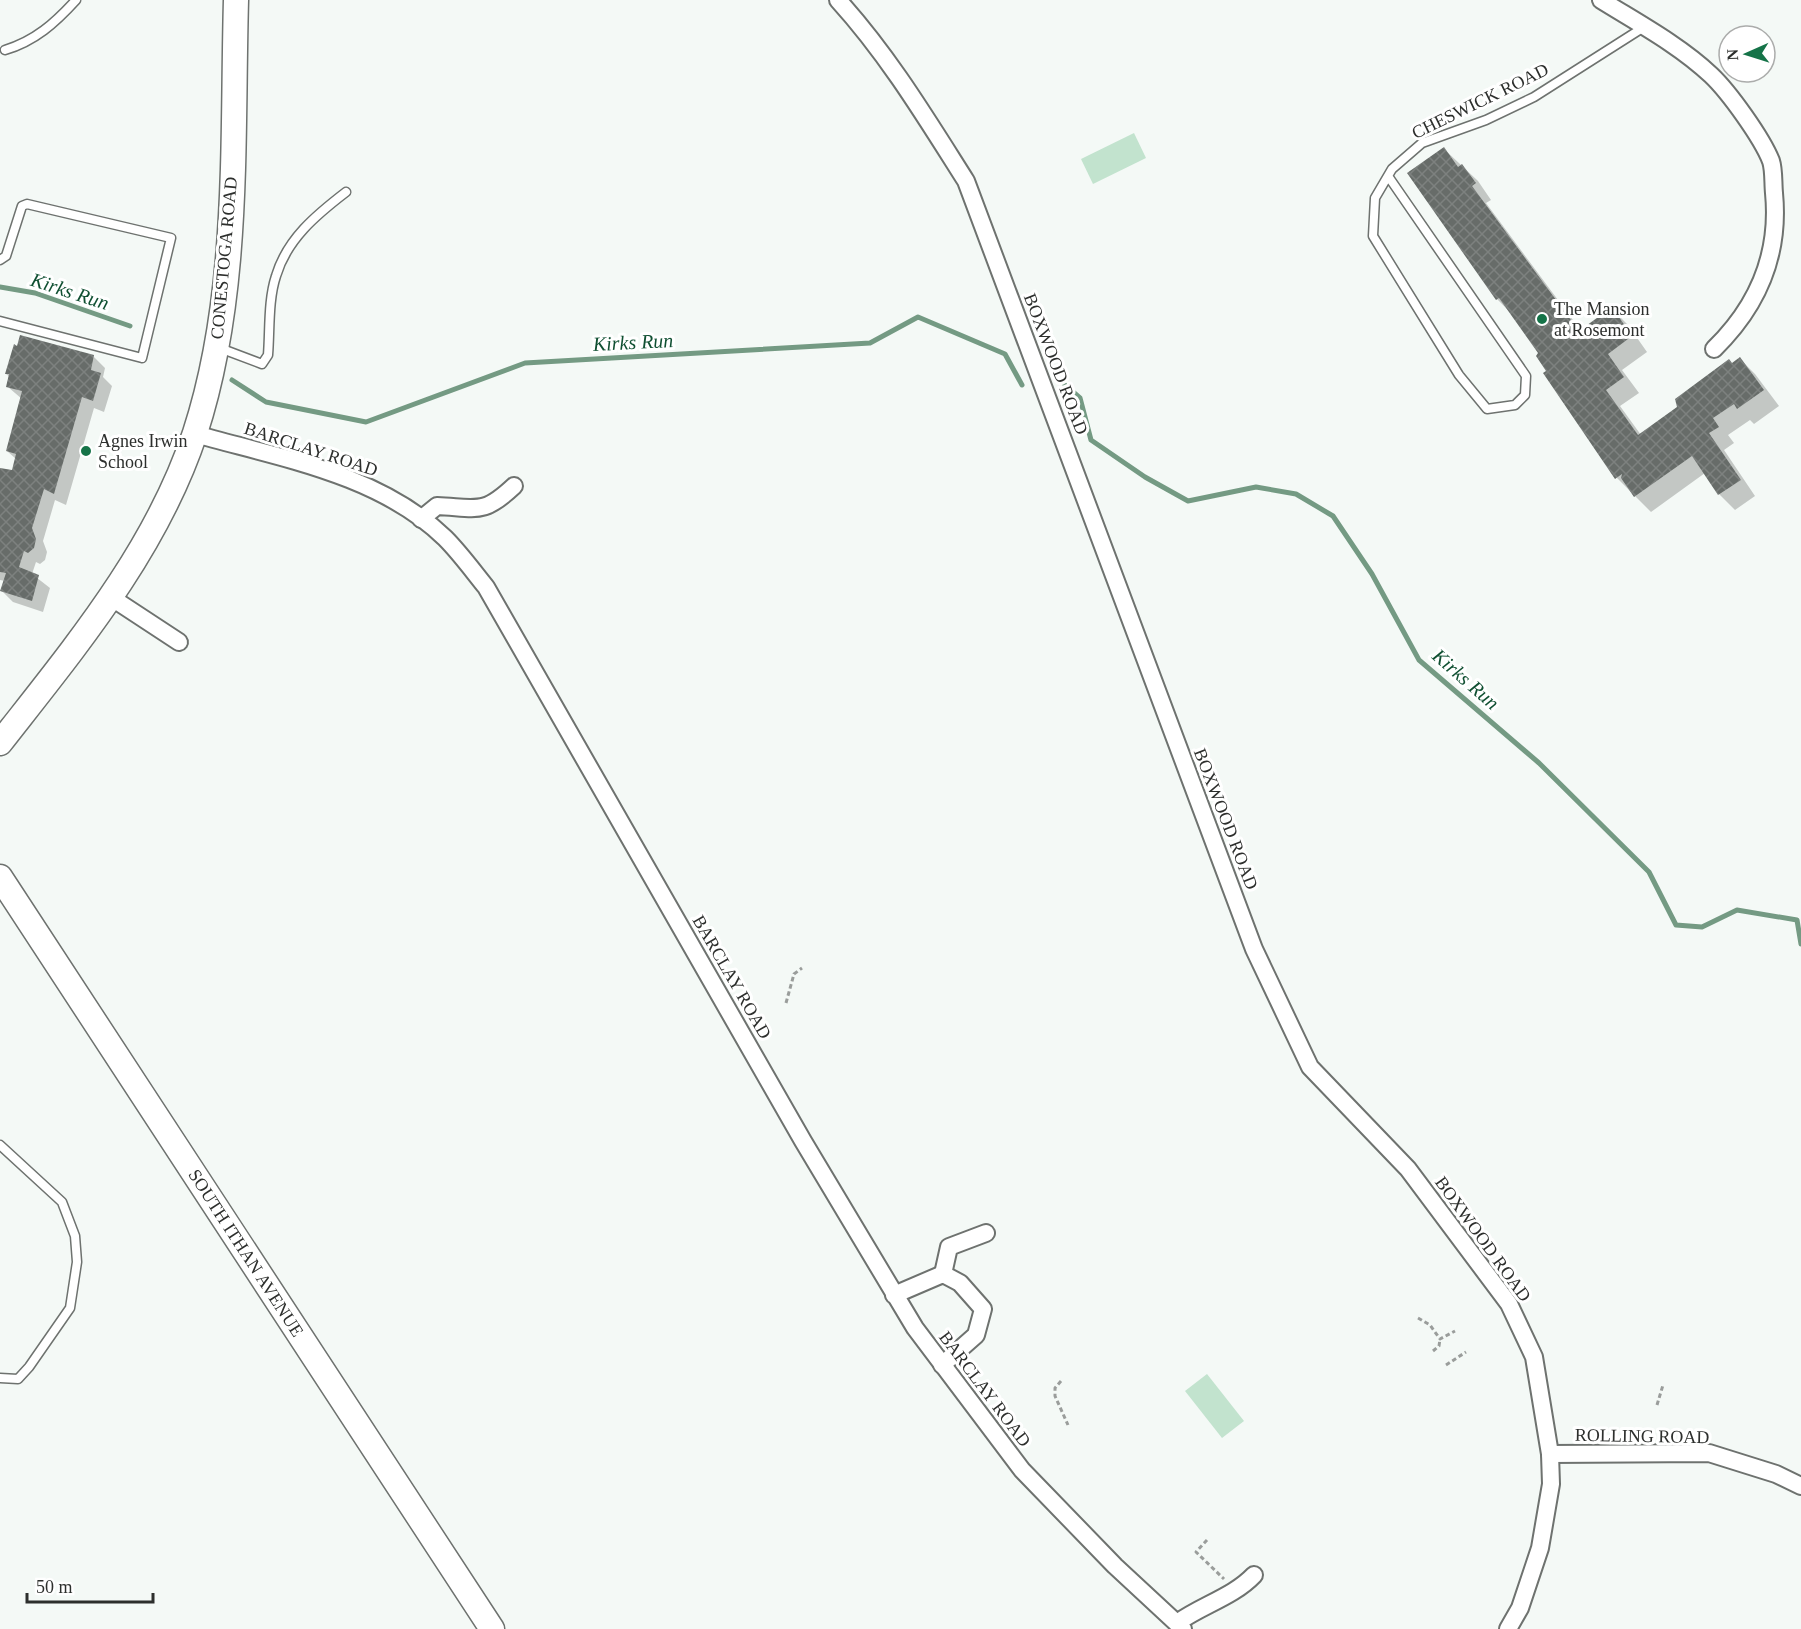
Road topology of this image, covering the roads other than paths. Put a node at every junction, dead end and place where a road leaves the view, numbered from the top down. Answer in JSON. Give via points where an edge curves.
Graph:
{"nodes":[{"id":1,"x":76,"y":0,"type":"edge"},
{"id":2,"x":236,"y":0,"type":"edge"},
{"id":3,"x":838,"y":0,"type":"edge"},
{"id":4,"x":1601,"y":0,"type":"edge"},
{"id":5,"x":1648,"y":29,"type":"junction"},
{"id":6,"x":5,"y":50,"type":"dead end"},
{"id":7,"x":1388,"y":176,"type":"junction"},
{"id":8,"x":346,"y":192,"type":"dead end"},
{"id":9,"x":0,"y":260,"type":"edge"},
{"id":10,"x":0,"y":321,"type":"edge"},
{"id":11,"x":217,"y":346,"type":"junction"},
{"id":12,"x":1714,"y":349,"type":"dead end"},
{"id":13,"x":195,"y":434,"type":"junction"},
{"id":14,"x":514,"y":486,"type":"dead end"},
{"id":15,"x":421,"y":519,"type":"junction"},
{"id":16,"x":112,"y":598,"type":"junction"},
{"id":17,"x":178,"y":642,"type":"dead end"},
{"id":18,"x":0,"y":743,"type":"edge"},
{"id":19,"x":0,"y":877,"type":"edge"},
{"id":20,"x":0,"y":1145,"type":"edge"},
{"id":21,"x":986,"y":1233,"type":"dead end"},
{"id":22,"x":943,"y":1274,"type":"junction"},
{"id":23,"x":894,"y":1295,"type":"junction"},
{"id":24,"x":942,"y":1365,"type":"junction"},
{"id":25,"x":0,"y":1378,"type":"edge"},
{"id":26,"x":1550,"y":1454,"type":"junction"},
{"id":27,"x":1801,"y":1486,"type":"edge"},
{"id":28,"x":1254,"y":1575,"type":"dead end"},
{"id":29,"x":1180,"y":1626,"type":"edge"},
{"id":30,"x":492,"y":1629,"type":"edge"},
{"id":31,"x":1508,"y":1629,"type":"edge"}],
"edges":[{"from":1,"to":6,"type":"lane","via":[[26,44]]},
{"from":2,"to":11,"type":"street","name":"CONESTOGA ROAD","via":[[230,226]]},
{"from":3,"to":26,"type":"street","name":"BOXWOOD ROAD","via":[[902,81],[966,181],[1254,949],[1310,1067],[1408,1169],[1509,1304],[1534,1358]]},
{"from":4,"to":5,"type":"street"},
{"from":5,"to":7,"type":"lane","name":"CHESWICK ROAD","via":[[1534,97],[1486,120],[1422,143]]},
{"from":5,"to":12,"type":"street","via":[[1711,75],[1742,113],[1771,162],[1777,222],[1764,280],[1738,325]]},
{"from":7,"to":7,"type":"lane","name":"CHESWICK ROAD","via":[[1375,198],[1373,236],[1459,375],[1487,410],[1515,405],[1525,395],[1526,376]]},
{"from":8,"to":11,"type":"lane","via":[[291,242],[275,277],[268,355],[262,364]]},
{"from":9,"to":10,"type":"lane","via":[[6,256],[22,206],[27,204],[171,238],[142,358]]},
{"from":11,"to":13,"type":"street","name":"CONESTOGA ROAD"},
{"from":13,"to":15,"type":"street","name":"BARCLAY ROAD","via":[[368,485]]},
{"from":13,"to":16,"type":"street","name":"CONESTOGA ROAD","via":[[162,509]]},
{"from":14,"to":15,"type":"street","via":[[494,505],[437,506]]},
{"from":15,"to":23,"type":"street","name":"BARCLAY ROAD","via":[[445,538],[486,587]]},
{"from":16,"to":17,"type":"street"},
{"from":16,"to":18,"type":"street","name":"CONESTOGA ROAD"},
{"from":19,"to":30,"type":"street","name":"SOUTH ITHAN AVENUE"},
{"from":20,"to":25,"type":"lane","via":[[62,1202],[75,1236],[77,1262],[70,1308],[18,1379]]},
{"from":21,"to":22,"type":"street","via":[[949,1247]]},
{"from":22,"to":23,"type":"street"},
{"from":22,"to":24,"type":"street","via":[[960,1283],[983,1309],[976,1335]]},
{"from":23,"to":24,"type":"street","name":"BARCLAY ROAD"},
{"from":24,"to":29,"type":"street","name":"BARCLAY ROAD","via":[[1022,1470]]},
{"from":26,"to":27,"type":"street","name":"ROLLING ROAD","via":[[1709,1453]]},
{"from":26,"to":31,"type":"street","name":"BOXWOOD ROAD","via":[[1551,1484],[1540,1548],[1520,1608]]},
{"from":28,"to":29,"type":"street","via":[[1236,1591],[1199,1607]]}]}
